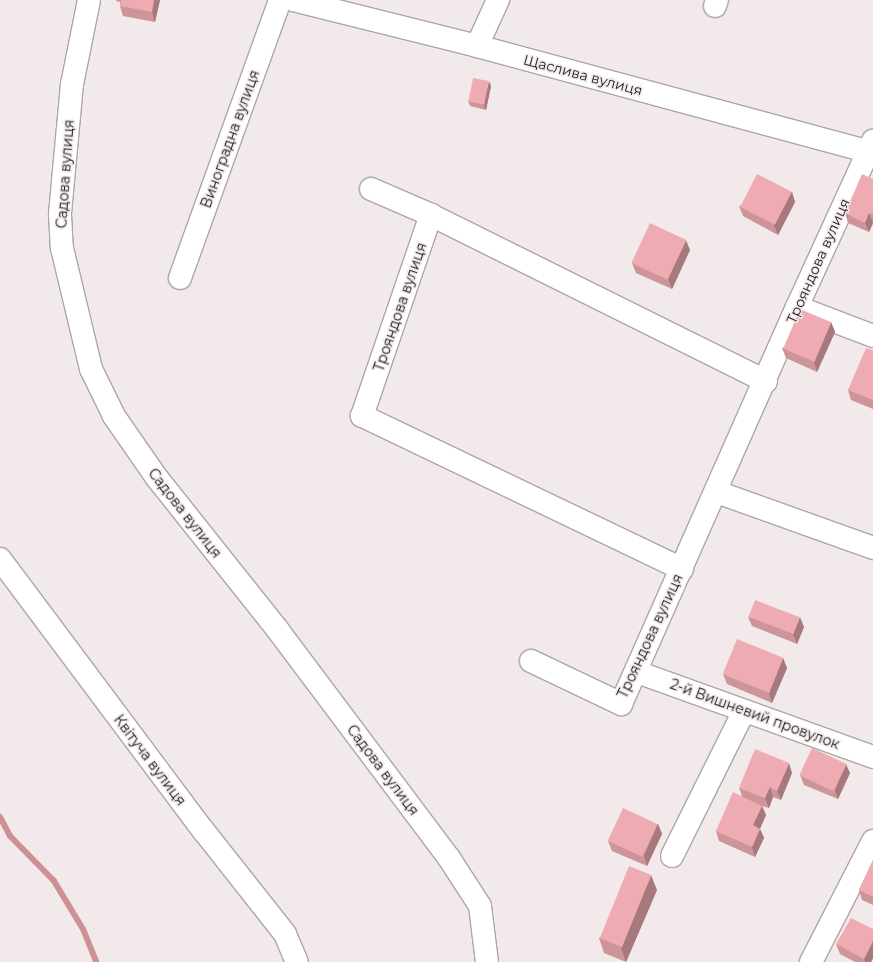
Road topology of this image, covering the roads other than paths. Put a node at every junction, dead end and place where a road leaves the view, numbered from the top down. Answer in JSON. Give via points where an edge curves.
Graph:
{"nodes":[{"id":1,"x":89,"y":0,"type":"edge"},
{"id":2,"x":280,"y":0,"type":"edge"},
{"id":3,"x":293,"y":0,"type":"edge"},
{"id":4,"x":498,"y":0,"type":"edge"},
{"id":5,"x":477,"y":46,"type":"junction"},
{"id":6,"x":871,"y":149,"type":"edge"},
{"id":7,"x":371,"y":189,"type":"dead end"},
{"id":8,"x":432,"y":215,"type":"junction"},
{"id":9,"x":180,"y":278,"type":"dead end"},
{"id":10,"x":796,"y":307,"type":"junction"},
{"id":11,"x":873,"y":336,"type":"edge"},
{"id":12,"x":766,"y":381,"type":"junction"},
{"id":13,"x":717,"y":492,"type":"junction"},
{"id":14,"x":873,"y":548,"type":"edge"},
{"id":15,"x":0,"y":559,"type":"edge"},
{"id":16,"x":682,"y":569,"type":"junction"},
{"id":17,"x":531,"y":661,"type":"dead end"},
{"id":18,"x":637,"y":672,"type":"junction"},
{"id":19,"x":744,"y":711,"type":"junction"},
{"id":20,"x":873,"y":757,"type":"edge"},
{"id":21,"x":873,"y":841,"type":"edge"},
{"id":22,"x":672,"y":856,"type":"dead end"},
{"id":23,"x":297,"y":962,"type":"edge"},
{"id":24,"x":487,"y":962,"type":"edge"},
{"id":25,"x":811,"y":962,"type":"edge"}],
"edges":[{"from":1,"to":24,"type":"street","name":"Садова вулиця","via":[[72,84],[60,214],[62,248],[91,369],[101,393],[157,478],[277,629],[449,858],[480,906]]},
{"from":2,"to":9,"type":"street","name":"Виноградна вулиця"},
{"from":3,"to":5,"type":"street","name":"Щаслива вулиця"},
{"from":4,"to":5,"type":"street"},
{"from":5,"to":6,"type":"street","name":"Щаслива вулиця"},
{"from":6,"to":10,"type":"street","name":"Трояндова вулиця"},
{"from":7,"to":8,"type":"street"},
{"from":8,"to":12,"type":"street"},
{"from":8,"to":16,"type":"street","name":"Трояндова вулиця","via":[[362,416]]},
{"from":10,"to":11,"type":"street"},
{"from":10,"to":12,"type":"street","name":"Трояндова вулиця"},
{"from":12,"to":13,"type":"street","name":"Трояндова вулиця"},
{"from":13,"to":14,"type":"street"},
{"from":13,"to":16,"type":"street","name":"Трояндова вулиця"},
{"from":15,"to":23,"type":"street","name":"Квітуча вулиця","via":[[203,830],[285,934]]},
{"from":16,"to":18,"type":"street","name":"Трояндова вулиця"},
{"from":17,"to":18,"type":"street","name":"Трояндова вулиця","via":[[621,704]]},
{"from":18,"to":19,"type":"street","name":"2-й Вишневий провулок"},
{"from":19,"to":20,"type":"street","name":"2-й Вишневий провулок"},
{"from":19,"to":22,"type":"street"},
{"from":21,"to":25,"type":"street"}]}
